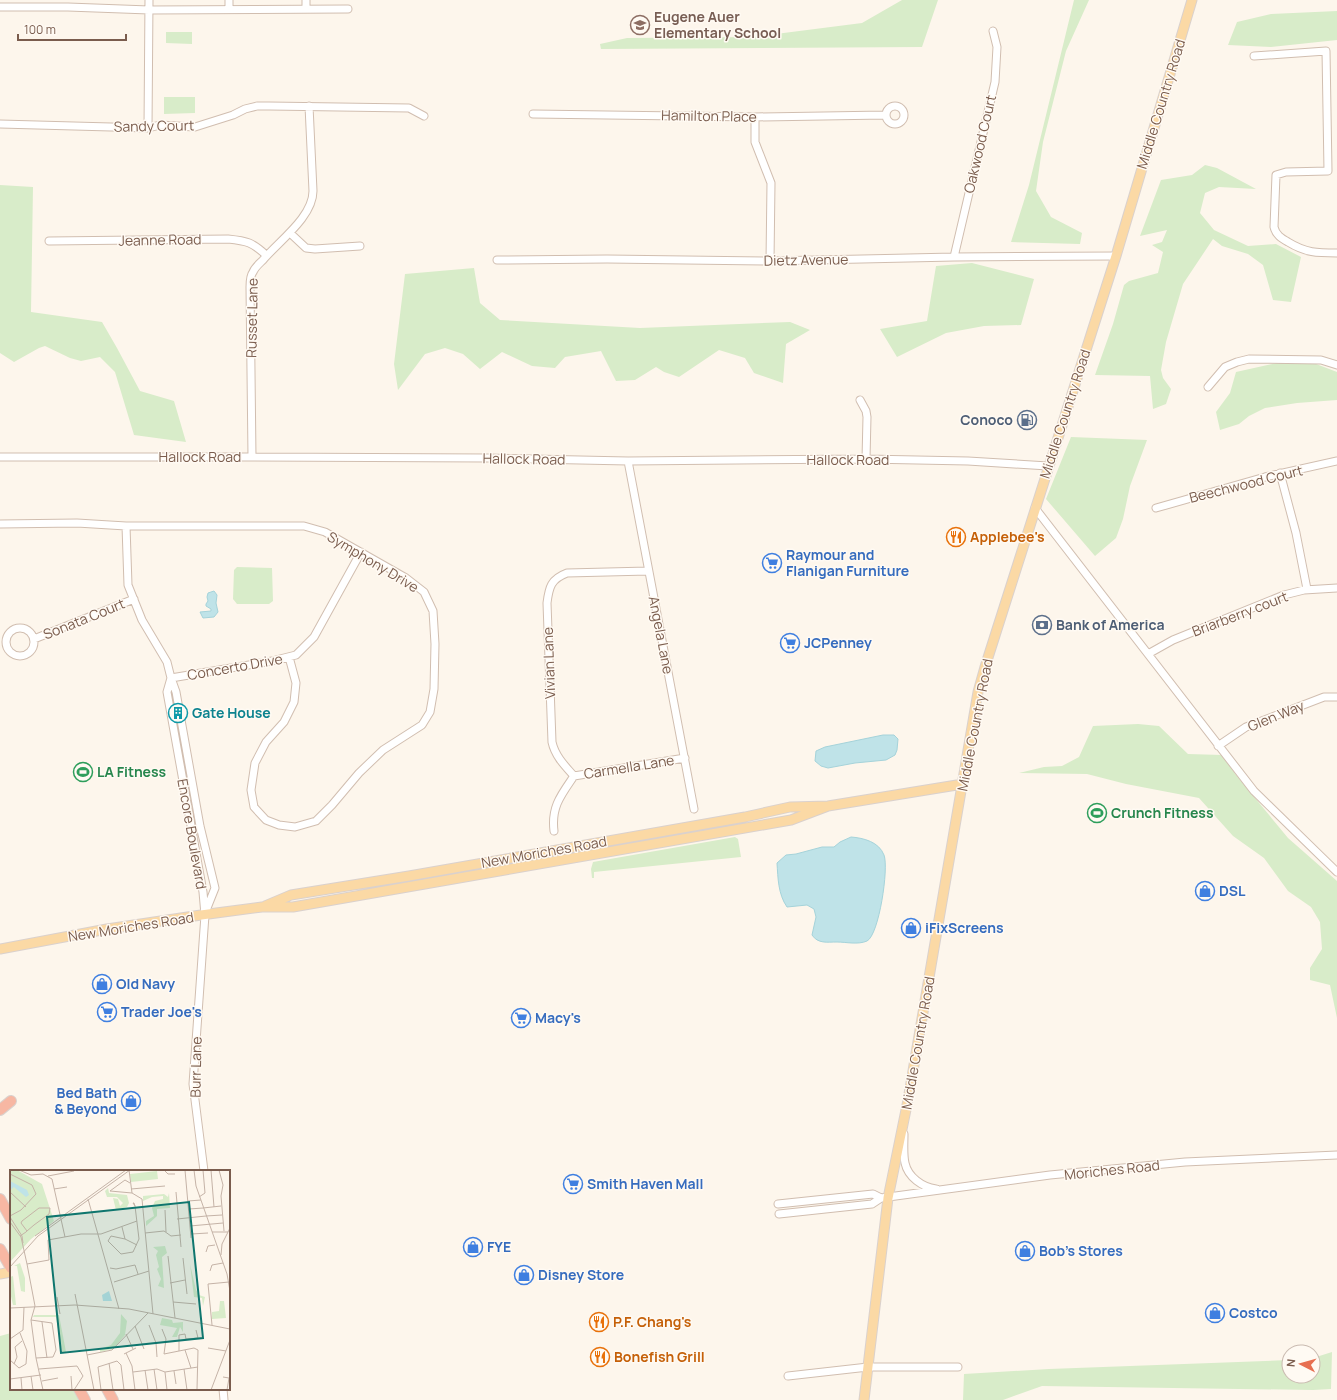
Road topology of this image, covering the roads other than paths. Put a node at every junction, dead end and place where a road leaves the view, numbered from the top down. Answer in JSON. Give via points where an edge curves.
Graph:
{"nodes":[{"id":1,"x":149,"y":0,"type":"edge"},
{"id":2,"x":229,"y":0,"type":"edge"},
{"id":3,"x":306,"y":0,"type":"edge"},
{"id":4,"x":1192,"y":0,"type":"edge"},
{"id":5,"x":68,"y":4,"type":"edge"},
{"id":6,"x":0,"y":7,"type":"edge"},
{"id":7,"x":306,"y":9,"type":"junction"},
{"id":8,"x":348,"y":9,"type":"dead end"},
{"id":9,"x":149,"y":10,"type":"junction"},
{"id":10,"x":229,"y":10,"type":"junction"},
{"id":11,"x":993,"y":31,"type":"dead end"},
{"id":12,"x":1254,"y":56,"type":"dead end"},
{"id":13,"x":308,"y":106,"type":"junction"},
{"id":14,"x":534,"y":114,"type":"dead end"},
{"id":15,"x":885,"y":115,"type":"dead end"},
{"id":16,"x":424,"y":116,"type":"dead end"},
{"id":17,"x":755,"y":117,"type":"junction"},
{"id":18,"x":0,"y":124,"type":"edge"},
{"id":19,"x":148,"y":128,"type":"junction"},
{"id":20,"x":290,"y":233,"type":"junction"},
{"id":21,"x":49,"y":241,"type":"dead end"},
{"id":22,"x":360,"y":246,"type":"dead end"},
{"id":23,"x":1337,"y":253,"type":"edge"},
{"id":24,"x":266,"y":255,"type":"junction"},
{"id":25,"x":1116,"y":256,"type":"junction"},
{"id":26,"x":954,"y":257,"type":"junction"},
{"id":27,"x":497,"y":260,"type":"dead end"},
{"id":28,"x":770,"y":261,"type":"junction"},
{"id":29,"x":1337,"y":365,"type":"edge"},
{"id":30,"x":1208,"y":387,"type":"dead end"},
{"id":31,"x":860,"y":400,"type":"dead end"},
{"id":32,"x":252,"y":456,"type":"junction"},
{"id":33,"x":0,"y":457,"type":"edge"},
{"id":34,"x":866,"y":459,"type":"junction"},
{"id":35,"x":628,"y":461,"type":"junction"},
{"id":36,"x":1337,"y":461,"type":"edge"},
{"id":37,"x":1048,"y":466,"type":"junction"},
{"id":38,"x":1280,"y":473,"type":"junction"},
{"id":39,"x":1035,"y":508,"type":"junction"},
{"id":40,"x":1156,"y":508,"type":"dead end"},
{"id":41,"x":0,"y":524,"type":"edge"},
{"id":42,"x":126,"y":526,"type":"junction"},
{"id":43,"x":361,"y":552,"type":"junction"},
{"id":44,"x":648,"y":571,"type":"junction"},
{"id":45,"x":1337,"y":588,"type":"edge"},
{"id":46,"x":1307,"y":590,"type":"junction"},
{"id":47,"x":134,"y":599,"type":"junction"},
{"id":48,"x":34,"y":639,"type":"junction"},
{"id":49,"x":1148,"y":654,"type":"junction"},
{"id":50,"x":289,"y":657,"type":"junction"},
{"id":51,"x":171,"y":678,"type":"junction"},
{"id":52,"x":1337,"y":697,"type":"edge"},
{"id":53,"x":1218,"y":746,"type":"junction"},
{"id":54,"x":685,"y":758,"type":"junction"},
{"id":55,"x":574,"y":776,"type":"junction"},
{"id":56,"x":963,"y":784,"type":"junction"},
{"id":57,"x":828,"y":806,"type":"junction"},
{"id":58,"x":694,"y":809,"type":"dead end"},
{"id":59,"x":554,"y":831,"type":"dead end"},
{"id":60,"x":1337,"y":872,"type":"edge"},
{"id":61,"x":262,"y":907,"type":"junction"},
{"id":62,"x":205,"y":915,"type":"junction"},
{"id":63,"x":0,"y":949,"type":"edge"},
{"id":64,"x":0,"y":1103,"type":"edge"},
{"id":65,"x":0,"y":1110,"type":"edge"},
{"id":66,"x":903,"y":1122,"type":"junction"},
{"id":67,"x":1337,"y":1155,"type":"edge"},
{"id":68,"x":204,"y":1170,"type":"edge"},
{"id":69,"x":942,"y":1189,"type":"junction"},
{"id":70,"x":884,"y":1198,"type":"junction"},
{"id":71,"x":0,"y":1199,"type":"edge"},
{"id":72,"x":778,"y":1204,"type":"dead end"},
{"id":73,"x":779,"y":1214,"type":"dead end"},
{"id":74,"x":10,"y":1217,"type":"edge"},
{"id":75,"x":0,"y":1250,"type":"edge"},
{"id":76,"x":10,"y":1266,"type":"edge"},
{"id":77,"x":10,"y":1272,"type":"edge"},
{"id":78,"x":0,"y":1274,"type":"edge"},
{"id":79,"x":868,"y":1367,"type":"junction"},
{"id":80,"x":958,"y":1367,"type":"dead end"},
{"id":81,"x":788,"y":1376,"type":"dead end"},
{"id":82,"x":80,"y":1390,"type":"edge"},
{"id":83,"x":108,"y":1390,"type":"edge"},
{"id":84,"x":223,"y":1390,"type":"edge"},
{"id":85,"x":85,"y":1400,"type":"edge"},
{"id":86,"x":113,"y":1400,"type":"edge"},
{"id":87,"x":224,"y":1400,"type":"edge"},
{"id":88,"x":864,"y":1400,"type":"edge"}],
"edges":[{"from":1,"to":9,"type":"street"},
{"from":2,"to":10,"type":"street"},
{"from":3,"to":7,"type":"street"},
{"from":4,"to":25,"type":"main road","name":"Middle Country Road"},
{"from":5,"to":6,"type":"street"},
{"from":5,"to":9,"type":"street"},
{"from":7,"to":8,"type":"street"},
{"from":7,"to":10,"type":"street"},
{"from":9,"to":10,"type":"street"},
{"from":9,"to":19,"type":"street"},
{"from":11,"to":26,"type":"street","name":"Oakwood Court","via":[[996,47],[995,82]]},
{"from":12,"to":23,"type":"street","via":[[1326,51],[1328,171],[1286,172],[1276,175],[1274,227],[1277,235],[1299,249]]},
{"from":13,"to":16,"type":"street","name":"Sandy Court","via":[[409,108]]},
{"from":13,"to":19,"type":"street","name":"Sandy Court","via":[[257,106],[195,126],[160,125]]},
{"from":13,"to":20,"type":"street","name":"Russet Lane","via":[[313,196],[308,211]]},
{"from":14,"to":17,"type":"street","name":"Hamilton Place"},
{"from":15,"to":17,"type":"street","name":"Hamilton Place"},
{"from":17,"to":28,"type":"street","via":[[755,142],[770,184]]},
{"from":18,"to":19,"type":"street","name":"Sandy Court"},
{"from":20,"to":22,"type":"street","via":[[306,248]]},
{"from":20,"to":24,"type":"street","name":"Russet Lane"},
{"from":21,"to":24,"type":"street","name":"Jeanne Road","via":[[244,240],[255,244]]},
{"from":24,"to":32,"type":"street","name":"Russet Lane","via":[[252,273],[250,287]]},
{"from":25,"to":26,"type":"street","name":"Dietz Avenue"},
{"from":25,"to":37,"type":"main road","name":"Middle Country Road"},
{"from":26,"to":28,"type":"street","name":"Dietz Avenue"},
{"from":27,"to":28,"type":"street","name":"Dietz Avenue"},
{"from":29,"to":30,"type":"street","via":[[1322,360],[1249,359],[1225,367]]},
{"from":31,"to":34,"type":"street","via":[[867,417]]},
{"from":32,"to":33,"type":"street","name":"Hallock Road"},
{"from":32,"to":35,"type":"street","name":"Hallock Road"},
{"from":34,"to":35,"type":"street","name":"Hallock Road"},
{"from":34,"to":37,"type":"street","name":"Hallock Road"},
{"from":35,"to":44,"type":"street","name":"Angela Lane"},
{"from":36,"to":38,"type":"street","name":"Beechwood Court"},
{"from":37,"to":39,"type":"main road","name":"Middle Country Road"},
{"from":38,"to":40,"type":"street","name":"Beechwood Court"},
{"from":38,"to":46,"type":"street","via":[[1296,533]]},
{"from":39,"to":49,"type":"street"},
{"from":39,"to":56,"type":"main road","name":"Middle Country Road","via":[[985,667]]},
{"from":41,"to":42,"type":"street","name":"Symphony Drive","via":[[77,523]]},
{"from":42,"to":43,"type":"street","name":"Symphony Drive","via":[[304,526],[325,532]]},
{"from":42,"to":47,"type":"street","name":"Encore Boulevard","via":[[128,586]]},
{"from":43,"to":50,"type":"street","name":"Concerto Drive","via":[[314,638],[296,655]]},
{"from":43,"to":50,"type":"street","name":"Symphony Drive","via":[[406,578],[424,592],[433,612],[434,689],[430,712],[422,725],[383,750],[316,821],[295,827],[266,820],[254,807],[251,790],[255,763],[266,742],[284,722],[294,702],[296,683]]},
{"from":44,"to":54,"type":"street","name":"Angela Lane"},
{"from":44,"to":55,"type":"street","name":"Vivian Lane","via":[[567,573],[556,578],[549,589],[547,603],[552,742],[564,765]]},
{"from":45,"to":46,"type":"street","name":"Briarberry court"},
{"from":46,"to":49,"type":"street","name":"Briarberry court","via":[[1284,595],[1173,640]]},
{"from":47,"to":48,"type":"street","name":"Sonata Court"},
{"from":47,"to":51,"type":"street","name":"Encore Boulevard","via":[[142,620],[167,662]]},
{"from":48,"to":48,"type":"street","via":[[24,628],[15,628],[8,634],[7,649],[12,654],[22,656],[30,652]]},
{"from":49,"to":53,"type":"street"},
{"from":50,"to":51,"type":"street","name":"Concerto Drive"},
{"from":51,"to":62,"type":"street","name":"Encore Boulevard","via":[[167,692]]},
{"from":51,"to":62,"type":"street","name":"Encore Boulevard","via":[[176,692],[200,826],[216,888]]},
{"from":52,"to":53,"type":"street","name":"Glen Way","via":[[1324,698],[1246,727]]},
{"from":53,"to":60,"type":"street","via":[[1254,791]]},
{"from":54,"to":55,"type":"street","name":"Carmella Lane"},
{"from":54,"to":58,"type":"street","name":"Angela Lane"},
{"from":55,"to":59,"type":"street","via":[[556,803]]},
{"from":56,"to":57,"type":"main road","name":"New Moriches Road"},
{"from":56,"to":66,"type":"main road","name":"Middle Country Road"},
{"from":57,"to":61,"type":"main road","name":"New Moriches Road","via":[[790,807],[745,817],[290,895]]},
{"from":57,"to":61,"type":"main road","name":"New Moriches Road","via":[[791,820],[681,840],[293,908]]},
{"from":61,"to":62,"type":"main road","name":"New Moriches Road"},
{"from":62,"to":63,"type":"main road","name":"New Moriches Road","via":[[107,929]]},
{"from":62,"to":68,"type":"street","name":"Burr Lane","via":[[193,1084]]},
{"from":64,"to":65,"type":"highway","via":[[10,1101]]},
{"from":66,"to":69,"type":"street","via":[[905,1163],[909,1172],[913,1178],[929,1188]]},
{"from":66,"to":70,"type":"main road","name":"Middle Country Road"},
{"from":67,"to":69,"type":"street","name":"Moriches Road","via":[[1185,1162]]},
{"from":69,"to":70,"type":"street","name":"Moriches Road"},
{"from":70,"to":72,"type":"street","via":[[873,1194]]},
{"from":70,"to":73,"type":"street","via":[[872,1204]]},
{"from":70,"to":79,"type":"main road","name":"Middle Country Road"},
{"from":71,"to":74,"type":"highway"},
{"from":75,"to":76,"type":"highway"},
{"from":77,"to":78,"type":"main road"},
{"from":79,"to":80,"type":"street"},
{"from":79,"to":81,"type":"street"},
{"from":79,"to":88,"type":"main road","name":"Middle Country Road"},
{"from":82,"to":85,"type":"highway"},
{"from":83,"to":86,"type":"highway"},
{"from":84,"to":87,"type":"street"}]}
